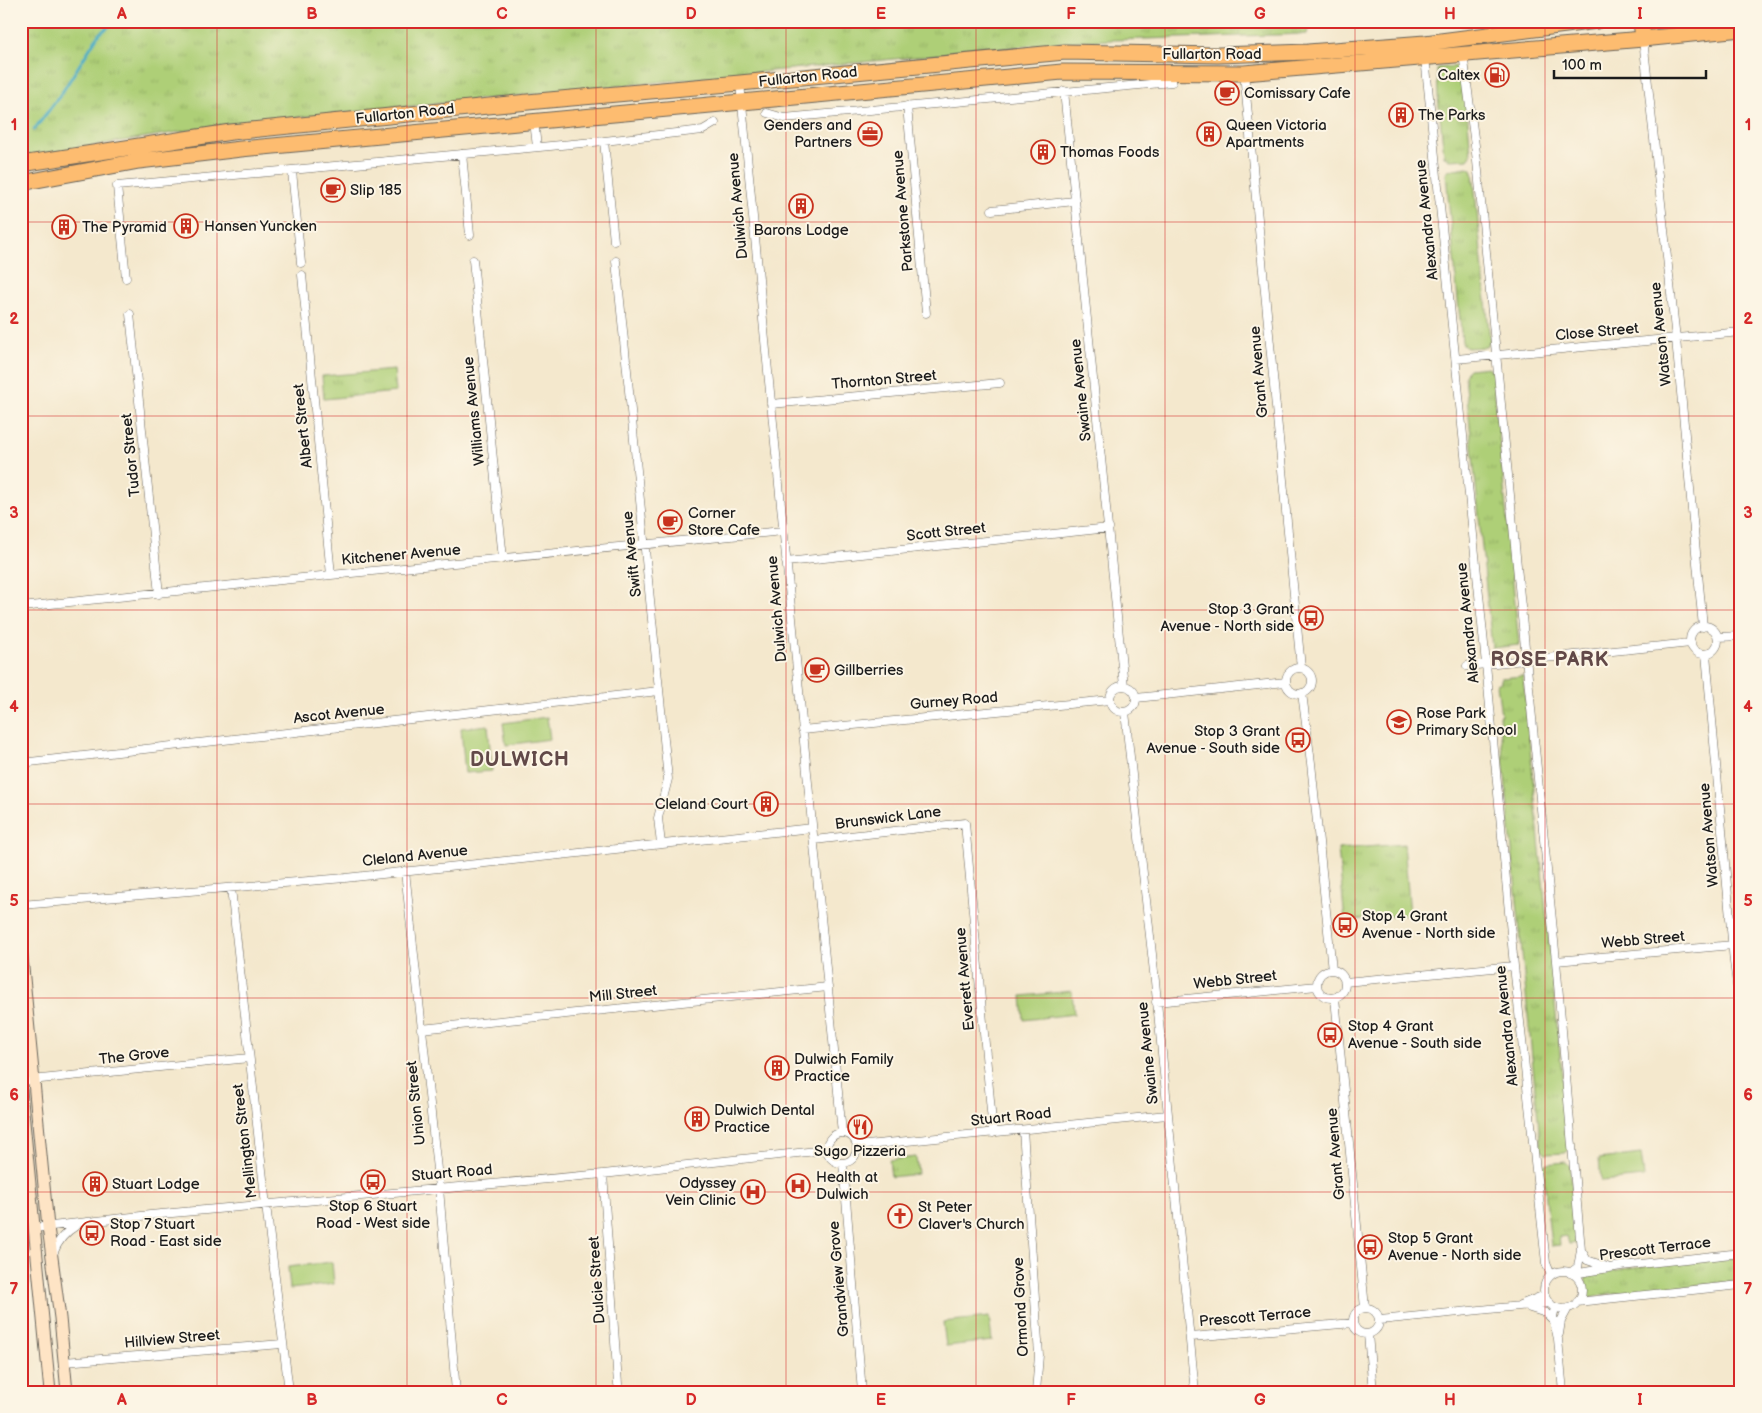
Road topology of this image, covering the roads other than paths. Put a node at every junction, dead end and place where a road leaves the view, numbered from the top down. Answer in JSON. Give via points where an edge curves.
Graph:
{"nodes":[{"id":1,"x":1597,"y":21,"type":"edge"},
{"id":2,"x":1641,"y":21,"type":"edge"},
{"id":3,"x":1741,"y":29,"type":"edge"},
{"id":4,"x":1456,"y":39,"type":"junction"},
{"id":5,"x":1643,"y":39,"type":"junction"},
{"id":6,"x":1463,"y":53,"type":"junction"},
{"id":7,"x":1241,"y":55,"type":"junction"},
{"id":8,"x":1425,"y":57,"type":"junction"},
{"id":9,"x":1004,"y":58,"type":"junction"},
{"id":10,"x":1244,"y":73,"type":"junction"},
{"id":11,"x":1006,"y":78,"type":"junction"},
{"id":12,"x":1172,"y":82,"type":"dead end"},
{"id":13,"x":740,"y":83,"type":"junction"},
{"id":14,"x":1064,"y":91,"type":"junction"},
{"id":15,"x":1008,"y":96,"type":"junction"},
{"id":16,"x":532,"y":101,"type":"junction"},
{"id":17,"x":742,"y":102,"type":"junction"},
{"id":18,"x":908,"y":106,"type":"junction"},
{"id":19,"x":767,"y":113,"type":"dead end"},
{"id":20,"x":534,"y":121,"type":"junction"},
{"id":21,"x":714,"y":123,"type":"dead end"},
{"id":22,"x":604,"y":141,"type":"junction"},
{"id":23,"x":537,"y":147,"type":"junction"},
{"id":24,"x":462,"y":154,"type":"junction"},
{"id":25,"x":21,"y":164,"type":"edge"},
{"id":26,"x":292,"y":170,"type":"junction"},
{"id":27,"x":21,"y":183,"type":"edge"},
{"id":28,"x":1075,"y":201,"type":"junction"},
{"id":29,"x":992,"y":210,"type":"dead end"},
{"id":30,"x":470,"y":234,"type":"dead end"},
{"id":31,"x":614,"y":241,"type":"dead end"},
{"id":32,"x":473,"y":260,"type":"dead end"},
{"id":33,"x":616,"y":261,"type":"dead end"},
{"id":34,"x":301,"y":263,"type":"dead end"},
{"id":35,"x":302,"y":275,"type":"dead end"},
{"id":36,"x":126,"y":278,"type":"dead end"},
{"id":37,"x":926,"y":313,"type":"dead end"},
{"id":38,"x":130,"y":314,"type":"dead end"},
{"id":39,"x":1741,"y":332,"type":"edge"},
{"id":40,"x":1676,"y":339,"type":"junction"},
{"id":41,"x":1495,"y":355,"type":"junction"},
{"id":42,"x":1456,"y":359,"type":"junction"},
{"id":43,"x":1000,"y":384,"type":"dead end"},
{"id":44,"x":771,"y":404,"type":"junction"},
{"id":45,"x":1109,"y":528,"type":"junction"},
{"id":46,"x":783,"y":531,"type":"junction"},
{"id":47,"x":644,"y":545,"type":"junction"},
{"id":48,"x":503,"y":559,"type":"junction"},
{"id":49,"x":786,"y":562,"type":"junction"},
{"id":50,"x":331,"y":575,"type":"junction"},
{"id":51,"x":159,"y":594,"type":"junction"},
{"id":52,"x":21,"y":607,"type":"edge"},
{"id":53,"x":1703,"y":627,"type":"junction"},
{"id":54,"x":1741,"y":636,"type":"edge"},
{"id":55,"x":1718,"y":638,"type":"junction"},
{"id":56,"x":1691,"y":643,"type":"junction"},
{"id":57,"x":1706,"y":654,"type":"junction"},
{"id":58,"x":1525,"y":660,"type":"junction"},
{"id":59,"x":1486,"y":664,"type":"junction"},
{"id":60,"x":1467,"y":666,"type":"dead end"},
{"id":61,"x":1301,"y":668,"type":"junction"},
{"id":62,"x":1286,"y":682,"type":"junction"},
{"id":63,"x":1124,"y":686,"type":"junction"},
{"id":64,"x":659,"y":692,"type":"junction"},
{"id":65,"x":1302,"y":693,"type":"junction"},
{"id":66,"x":1136,"y":698,"type":"junction"},
{"id":67,"x":1110,"y":700,"type":"junction"},
{"id":68,"x":1124,"y":712,"type":"junction"},
{"id":69,"x":802,"y":730,"type":"junction"},
{"id":70,"x":21,"y":763,"type":"edge"},
{"id":71,"x":965,"y":823,"type":"joint"},
{"id":72,"x":812,"y":828,"type":"junction"},
{"id":73,"x":814,"y":840,"type":"junction"},
{"id":74,"x":661,"y":844,"type":"junction"},
{"id":75,"x":405,"y":871,"type":"junction"},
{"id":76,"x":231,"y":888,"type":"junction"},
{"id":77,"x":21,"y":905,"type":"edge"},
{"id":78,"x":1733,"y":945,"type":"junction"},
{"id":79,"x":21,"y":947,"type":"edge"},
{"id":80,"x":1556,"y":961,"type":"junction"},
{"id":81,"x":1514,"y":966,"type":"junction"},
{"id":82,"x":1332,"y":970,"type":"junction"},
{"id":83,"x":23,"y":981,"type":"edge"},
{"id":84,"x":1345,"y":982,"type":"junction"},
{"id":85,"x":1317,"y":986,"type":"junction"},
{"id":86,"x":828,"y":988,"type":"junction"},
{"id":87,"x":1335,"y":998,"type":"junction"},
{"id":88,"x":1156,"y":1002,"type":"junction"},
{"id":89,"x":1741,"y":1014,"type":"edge"},
{"id":90,"x":422,"y":1029,"type":"junction"},
{"id":91,"x":249,"y":1058,"type":"junction"},
{"id":92,"x":34,"y":1080,"type":"junction"},
{"id":93,"x":21,"y":1081,"type":"edge"},
{"id":94,"x":21,"y":1091,"type":"edge"},
{"id":95,"x":1167,"y":1115,"type":"junction"},
{"id":96,"x":1023,"y":1130,"type":"junction"},
{"id":97,"x":842,"y":1133,"type":"junction"},
{"id":98,"x":993,"y":1133,"type":"junction"},
{"id":99,"x":857,"y":1146,"type":"junction"},
{"id":100,"x":826,"y":1150,"type":"junction"},
{"id":101,"x":843,"y":1164,"type":"junction"},
{"id":102,"x":603,"y":1174,"type":"junction"},
{"id":103,"x":439,"y":1188,"type":"junction"},
{"id":104,"x":266,"y":1204,"type":"junction"},
{"id":105,"x":81,"y":1223,"type":"junction"},
{"id":106,"x":48,"y":1227,"type":"junction"},
{"id":107,"x":34,"y":1228,"type":"junction"},
{"id":108,"x":1581,"y":1250,"type":"junction"},
{"id":109,"x":1741,"y":1254,"type":"edge"},
{"id":110,"x":52,"y":1255,"type":"junction"},
{"id":111,"x":1610,"y":1268,"type":"junction"},
{"id":112,"x":1572,"y":1273,"type":"junction"},
{"id":113,"x":1551,"y":1275,"type":"junction"},
{"id":114,"x":1741,"y":1285,"type":"edge"},
{"id":115,"x":1545,"y":1295,"type":"junction"},
{"id":116,"x":1577,"y":1302,"type":"junction"},
{"id":117,"x":1552,"y":1305,"type":"junction"},
{"id":118,"x":1520,"y":1307,"type":"junction"},
{"id":119,"x":1365,"y":1308,"type":"junction"},
{"id":120,"x":1568,"y":1308,"type":"junction"},
{"id":121,"x":1380,"y":1320,"type":"junction"},
{"id":122,"x":1554,"y":1321,"type":"junction"},
{"id":123,"x":1353,"y":1323,"type":"junction"},
{"id":124,"x":1368,"y":1334,"type":"junction"},
{"id":125,"x":1190,"y":1337,"type":"junction"},
{"id":126,"x":1558,"y":1339,"type":"junction"},
{"id":127,"x":282,"y":1344,"type":"junction"},
{"id":128,"x":64,"y":1362,"type":"junction"},
{"id":129,"x":618,"y":1384,"type":"dead end"},
{"id":130,"x":289,"y":1390,"type":"dead end"},
{"id":131,"x":50,"y":1392,"type":"edge"},
{"id":132,"x":67,"y":1392,"type":"edge"},
{"id":133,"x":456,"y":1392,"type":"edge"},
{"id":134,"x":862,"y":1392,"type":"edge"},
{"id":135,"x":1036,"y":1392,"type":"edge"},
{"id":136,"x":1195,"y":1392,"type":"edge"},
{"id":137,"x":1373,"y":1392,"type":"edge"},
{"id":138,"x":1563,"y":1392,"type":"edge"}],
"edges":[{"from":1,"to":4,"type":"highway","name":"Fullarton Road"},
{"from":2,"to":5,"type":"highway"},
{"from":3,"to":5,"type":"highway","name":"Fullarton Road"},
{"from":4,"to":6,"type":"highway"},
{"from":4,"to":7,"type":"highway","name":"Fullarton Road"},
{"from":5,"to":6,"type":"highway","name":"Fullarton Road"},
{"from":5,"to":40,"type":"street","name":"Watson Avenue"},
{"from":6,"to":8,"type":"highway","name":"Fullarton Road"},
{"from":6,"to":41,"type":"street","via":[[1477,161]]},
{"from":7,"to":9,"type":"highway","name":"Fullarton Road","via":[[1065,52]]},
{"from":7,"to":10,"type":"highway"},
{"from":8,"to":10,"type":"highway","name":"Fullarton Road"},
{"from":8,"to":42,"type":"street","name":"Alexandra Avenue"},
{"from":9,"to":11,"type":"highway"},
{"from":9,"to":13,"type":"highway","name":"Fullarton Road"},
{"from":10,"to":11,"type":"highway","name":"Fullarton Road","via":[[1065,72]]},
{"from":10,"to":61,"type":"street","name":"Grant Avenue"},
{"from":11,"to":15,"type":"street"},
{"from":11,"to":17,"type":"highway","name":"Fullarton Road"},
{"from":12,"to":14,"type":"street","name":"Fullarton Road"},
{"from":13,"to":16,"type":"highway","name":"Fullarton Road"},
{"from":13,"to":17,"type":"street","name":"Dulwich Avenue"},
{"from":14,"to":15,"type":"street","name":"Fullarton Road"},
{"from":14,"to":28,"type":"street","name":"Swaine Avenue"},
{"from":15,"to":18,"type":"street","name":"Fullarton Road"},
{"from":16,"to":20,"type":"highway"},
{"from":16,"to":25,"type":"highway","name":"Fullarton Road","via":[[231,132]]},
{"from":17,"to":20,"type":"highway","name":"Fullarton Road"},
{"from":17,"to":44,"type":"street","name":"Dulwich Avenue"},
{"from":18,"to":19,"type":"street","name":"Fullarton Road","via":[[784,118]]},
{"from":18,"to":37,"type":"street","name":"Parkstone Avenue"},
{"from":20,"to":23,"type":"street"},
{"from":20,"to":27,"type":"highway","name":"Fullarton Road","via":[[139,160]]},
{"from":21,"to":22,"type":"street","via":[[703,130]]},
{"from":22,"to":23,"type":"street"},
{"from":22,"to":31,"type":"street"},
{"from":23,"to":24,"type":"street"},
{"from":24,"to":26,"type":"street"},
{"from":24,"to":30,"type":"street"},
{"from":26,"to":34,"type":"street"},
{"from":26,"to":36,"type":"street","via":[[117,186]]},
{"from":28,"to":29,"type":"street"},
{"from":28,"to":45,"type":"street","name":"Swaine Avenue"},
{"from":32,"to":48,"type":"street","name":"Williams Avenue"},
{"from":33,"to":47,"type":"street","name":"Swift Avenue"},
{"from":35,"to":50,"type":"street","name":"Albert Street"},
{"from":38,"to":51,"type":"street","name":"Tudor Street"},
{"from":39,"to":40,"type":"street","name":"Close Street"},
{"from":40,"to":41,"type":"street","name":"Close Street"},
{"from":40,"to":53,"type":"street","name":"Watson Avenue"},
{"from":41,"to":42,"type":"street","name":"Close Street"},
{"from":41,"to":58,"type":"street"},
{"from":42,"to":59,"type":"street","name":"Alexandra Avenue"},
{"from":43,"to":44,"type":"street","name":"Thornton Street"},
{"from":44,"to":46,"type":"street","name":"Dulwich Avenue"},
{"from":45,"to":49,"type":"street","name":"Scott Street"},
{"from":45,"to":63,"type":"street","name":"Swaine Avenue"},
{"from":46,"to":47,"type":"street","name":"Kitchener Avenue"},
{"from":46,"to":49,"type":"street","name":"Dulwich Avenue"},
{"from":47,"to":48,"type":"street","name":"Kitchener Avenue"},
{"from":47,"to":64,"type":"street","name":"Swift Avenue"},
{"from":48,"to":50,"type":"street","name":"Kitchener Avenue"},
{"from":49,"to":69,"type":"street","name":"Dulwich Avenue"},
{"from":50,"to":51,"type":"street","name":"Kitchener Avenue"},
{"from":51,"to":52,"type":"street","name":"Kitchener Avenue"},
{"from":53,"to":55,"type":"street","via":[[1713,630]]},
{"from":53,"to":56,"type":"street","via":[[1694,631]]},
{"from":54,"to":55,"type":"street"},
{"from":55,"to":57,"type":"street","via":[[1714,650]]},
{"from":56,"to":57,"type":"street","via":[[1696,651]]},
{"from":56,"to":58,"type":"street"},
{"from":57,"to":78,"type":"street","name":"Watson Avenue"},
{"from":58,"to":59,"type":"street"},
{"from":58,"to":80,"type":"street"},
{"from":59,"to":60,"type":"street"},
{"from":59,"to":81,"type":"street","name":"Alexandra Avenue"},
{"from":61,"to":62,"type":"street","via":[[1291,670]]},
{"from":61,"to":65,"type":"street","via":[[1308,672],[1312,681]]},
{"from":62,"to":65,"type":"street","via":[[1293,692]]},
{"from":62,"to":66,"type":"street"},
{"from":63,"to":66,"type":"street","via":[[1132,690]]},
{"from":63,"to":67,"type":"street","via":[[1112,691]]},
{"from":64,"to":70,"type":"street","name":"Ascot Avenue"},
{"from":64,"to":74,"type":"street","name":"Swift Avenue","via":[[668,779],[658,818]]},
{"from":65,"to":82,"type":"street"},
{"from":66,"to":68,"type":"street","via":[[1134,706]]},
{"from":67,"to":68,"type":"street","via":[[1112,707]]},
{"from":67,"to":69,"type":"street","name":"Gurney Road"},
{"from":68,"to":88,"type":"street","name":"Swaine Avenue"},
{"from":69,"to":72,"type":"street","name":"Dulwich Avenue"},
{"from":71,"to":73,"type":"street","name":"Brunswick Lane"},
{"from":71,"to":98,"type":"street","name":"Everett Avenue"},
{"from":72,"to":73,"type":"street","name":"Dulwich Avenue"},
{"from":72,"to":74,"type":"street","name":"Cleland Avenue"},
{"from":73,"to":86,"type":"street","name":"Dulwich Avenue"},
{"from":74,"to":75,"type":"street","name":"Cleland Avenue"},
{"from":75,"to":76,"type":"street","name":"Cleland Avenue"},
{"from":75,"to":90,"type":"street","name":"Union Street"},
{"from":76,"to":77,"type":"street","name":"Cleland Avenue"},
{"from":76,"to":91,"type":"street","name":"Mellington Street"},
{"from":78,"to":80,"type":"street","name":"Webb Street"},
{"from":78,"to":89,"type":"street","name":"Watson Avenue"},
{"from":79,"to":83,"type":"main road"},
{"from":80,"to":108,"type":"street"},
{"from":81,"to":84,"type":"street"},
{"from":81,"to":113,"type":"street","name":"Alexandra Avenue","via":[[1546,1263]]},
{"from":82,"to":84,"type":"street","via":[[1341,974]]},
{"from":82,"to":85,"type":"street","via":[[1319,976]]},
{"from":83,"to":92,"type":"main road"},
{"from":84,"to":87,"type":"street","via":[[1343,992]]},
{"from":85,"to":87,"type":"street","via":[[1321,995]]},
{"from":85,"to":88,"type":"street","name":"Webb Street"},
{"from":86,"to":90,"type":"street","name":"Mill Street"},
{"from":86,"to":97,"type":"street","name":"Dulwich Avenue"},
{"from":87,"to":119,"type":"street","name":"Grant Avenue"},
{"from":88,"to":95,"type":"street","name":"Swaine Avenue"},
{"from":90,"to":103,"type":"street","name":"Union Street"},
{"from":91,"to":92,"type":"street","name":"The Grove"},
{"from":91,"to":104,"type":"street","name":"Mellington Street"},
{"from":92,"to":93,"type":"street","name":"The Grove"},
{"from":92,"to":106,"type":"main road"},
{"from":94,"to":107,"type":"main road"},
{"from":95,"to":96,"type":"street","name":"Stuart Road"},
{"from":95,"to":125,"type":"street","name":"Swaine Avenue"},
{"from":96,"to":98,"type":"street","name":"Stuart Road"},
{"from":96,"to":135,"type":"street","name":"Ormond Grove","via":[[1039,1355]]},
{"from":97,"to":99,"type":"street","via":[[854,1138]]},
{"from":97,"to":100,"type":"street","via":[[830,1138]]},
{"from":98,"to":99,"type":"street","name":"Stuart Road"},
{"from":99,"to":101,"type":"street","via":[[855,1156]]},
{"from":100,"to":101,"type":"street","via":[[830,1158]]},
{"from":100,"to":102,"type":"street","name":"Stuart Road"},
{"from":101,"to":134,"type":"street","name":"Grandview Grove"},
{"from":102,"to":103,"type":"street","name":"Stuart Road"},
{"from":102,"to":129,"type":"street","name":"Dulcie Street"},
{"from":103,"to":104,"type":"street","name":"Stuart Road"},
{"from":103,"to":133,"type":"street","name":"Union Street"},
{"from":104,"to":105,"type":"street","name":"Stuart Road"},
{"from":104,"to":127,"type":"street","name":"Mellington Street"},
{"from":105,"to":106,"type":"street","name":"Stuart Road"},
{"from":105,"to":110,"type":"street","via":[[56,1244]]},
{"from":106,"to":107,"type":"street","name":"Stuart Road"},
{"from":106,"to":110,"type":"main road"},
{"from":107,"to":131,"type":"main road"},
{"from":108,"to":111,"type":"street","via":[[1588,1260]]},
{"from":108,"to":112,"type":"street","via":[[1578,1267]]},
{"from":109,"to":111,"type":"street","name":"Prescott Terrace"},
{"from":110,"to":128,"type":"main road"},
{"from":111,"to":112,"type":"street","name":"Prescott Terrace"},
{"from":112,"to":113,"type":"street","via":[[1560,1271]]},
{"from":112,"to":116,"type":"street","via":[[1581,1287]]},
{"from":113,"to":115,"type":"street","via":[[1544,1285]]},
{"from":114,"to":116,"type":"street"},
{"from":115,"to":117,"type":"street"},
{"from":115,"to":118,"type":"street"},
{"from":116,"to":120,"type":"street"},
{"from":117,"to":118,"type":"street"},
{"from":117,"to":120,"type":"street"},
{"from":117,"to":122,"type":"street"},
{"from":118,"to":121,"type":"street"},
{"from":118,"to":122,"type":"street","via":[[1546,1313]]},
{"from":119,"to":121,"type":"street","via":[[1374,1310]]},
{"from":119,"to":123,"type":"street","via":[[1357,1312]]},
{"from":120,"to":126,"type":"street","via":[[1561,1321]]},
{"from":121,"to":124,"type":"street","via":[[1376,1330]]},
{"from":122,"to":126,"type":"street"},
{"from":123,"to":124,"type":"street","via":[[1359,1332]]},
{"from":123,"to":125,"type":"street","name":"Prescott Terrace"},
{"from":124,"to":137,"type":"street"},
{"from":125,"to":136,"type":"street","name":"Swaine Avenue"},
{"from":126,"to":138,"type":"street"},
{"from":127,"to":128,"type":"street","name":"Hillview Street"},
{"from":127,"to":130,"type":"street","name":"Mellington Street"},
{"from":128,"to":132,"type":"main road"}]}
